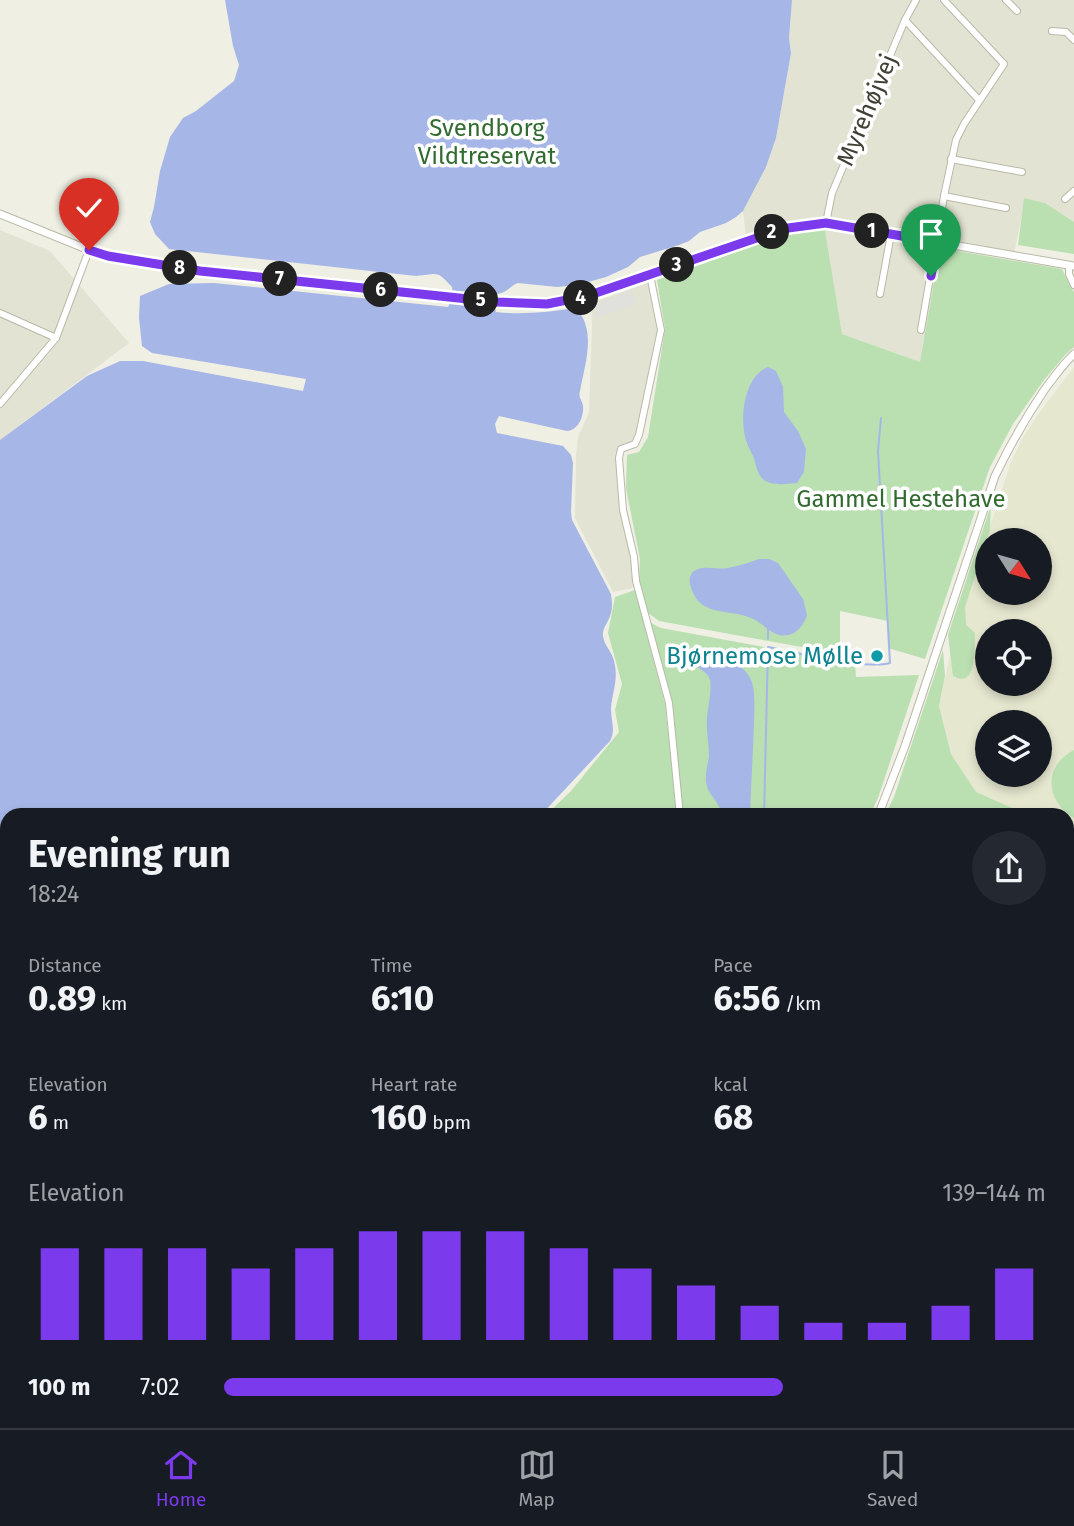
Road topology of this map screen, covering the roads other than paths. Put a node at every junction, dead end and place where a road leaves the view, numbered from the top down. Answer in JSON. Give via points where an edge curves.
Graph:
{"nodes":[{"id":1,"x":916,"y":0,"type":"edge"},
{"id":2,"x":944,"y":0,"type":"edge"},
{"id":3,"x":1006,"y":0,"type":"edge"},
{"id":4,"x":1017,"y":11,"type":"dead end"},
{"id":5,"x":905,"y":20,"type":"junction"},
{"id":6,"x":1052,"y":31,"type":"dead end"},
{"id":7,"x":1074,"y":40,"type":"edge"},
{"id":8,"x":979,"y":100,"type":"junction"},
{"id":9,"x":951,"y":159,"type":"junction"},
{"id":10,"x":1022,"y":172,"type":"dead end"},
{"id":11,"x":1074,"y":191,"type":"edge"},
{"id":12,"x":944,"y":196,"type":"junction"},
{"id":13,"x":1065,"y":199,"type":"dead end"},
{"id":14,"x":1006,"y":208,"type":"dead end"},
{"id":15,"x":0,"y":214,"type":"edge"},
{"id":16,"x":826,"y":223,"type":"junction"},
{"id":17,"x":891,"y":234,"type":"junction"},
{"id":18,"x":937,"y":242,"type":"junction"},
{"id":19,"x":89,"y":250,"type":"junction"},
{"id":20,"x":1072,"y":265,"type":"edge"},
{"id":21,"x":650,"y":275,"type":"junction"},
{"id":22,"x":1074,"y":285,"type":"edge"},
{"id":23,"x":880,"y":294,"type":"dead end"},
{"id":24,"x":0,"y":313,"type":"edge"},
{"id":25,"x":921,"y":330,"type":"dead end"},
{"id":26,"x":56,"y":338,"type":"junction"},
{"id":27,"x":1074,"y":355,"type":"edge"},
{"id":28,"x":0,"y":404,"type":"edge"},
{"id":29,"x":679,"y":808,"type":"edge"},
{"id":30,"x":881,"y":808,"type":"edge"}],
"edges":[{"from":1,"to":5,"type":"street","name":"Myrehøjvej"},
{"from":2,"to":8,"type":"street","via":[[1004,64]]},
{"from":3,"to":4,"type":"street"},
{"from":5,"to":8,"type":"street"},
{"from":5,"to":16,"type":"street","name":"Myrehøjvej","via":[[832,193]]},
{"from":6,"to":7,"type":"street","via":[[1066,32]]},
{"from":8,"to":9,"type":"street"},
{"from":9,"to":10,"type":"street"},
{"from":9,"to":12,"type":"street"},
{"from":11,"to":13,"type":"street"},
{"from":12,"to":14,"type":"street"},
{"from":12,"to":18,"type":"street"},
{"from":15,"to":19,"type":"street"},
{"from":16,"to":17,"type":"street"},
{"from":16,"to":21,"type":"street","via":[[771,233]]},
{"from":17,"to":18,"type":"street"},
{"from":17,"to":23,"type":"street"},
{"from":18,"to":20,"type":"street"},
{"from":18,"to":25,"type":"street"},
{"from":19,"to":21,"type":"street","via":[[200,271],[497,302],[568,301]]},
{"from":19,"to":26,"type":"street"},
{"from":20,"to":22,"type":"street","via":[[1069,274]]},
{"from":21,"to":29,"type":"street","via":[[661,330],[639,435],[635,444],[621,449],[619,458],[636,581],[668,703]]},
{"from":24,"to":26,"type":"street"},
{"from":26,"to":28,"type":"street"},
{"from":27,"to":30,"type":"street","via":[[1030,411],[995,476]]}]}
